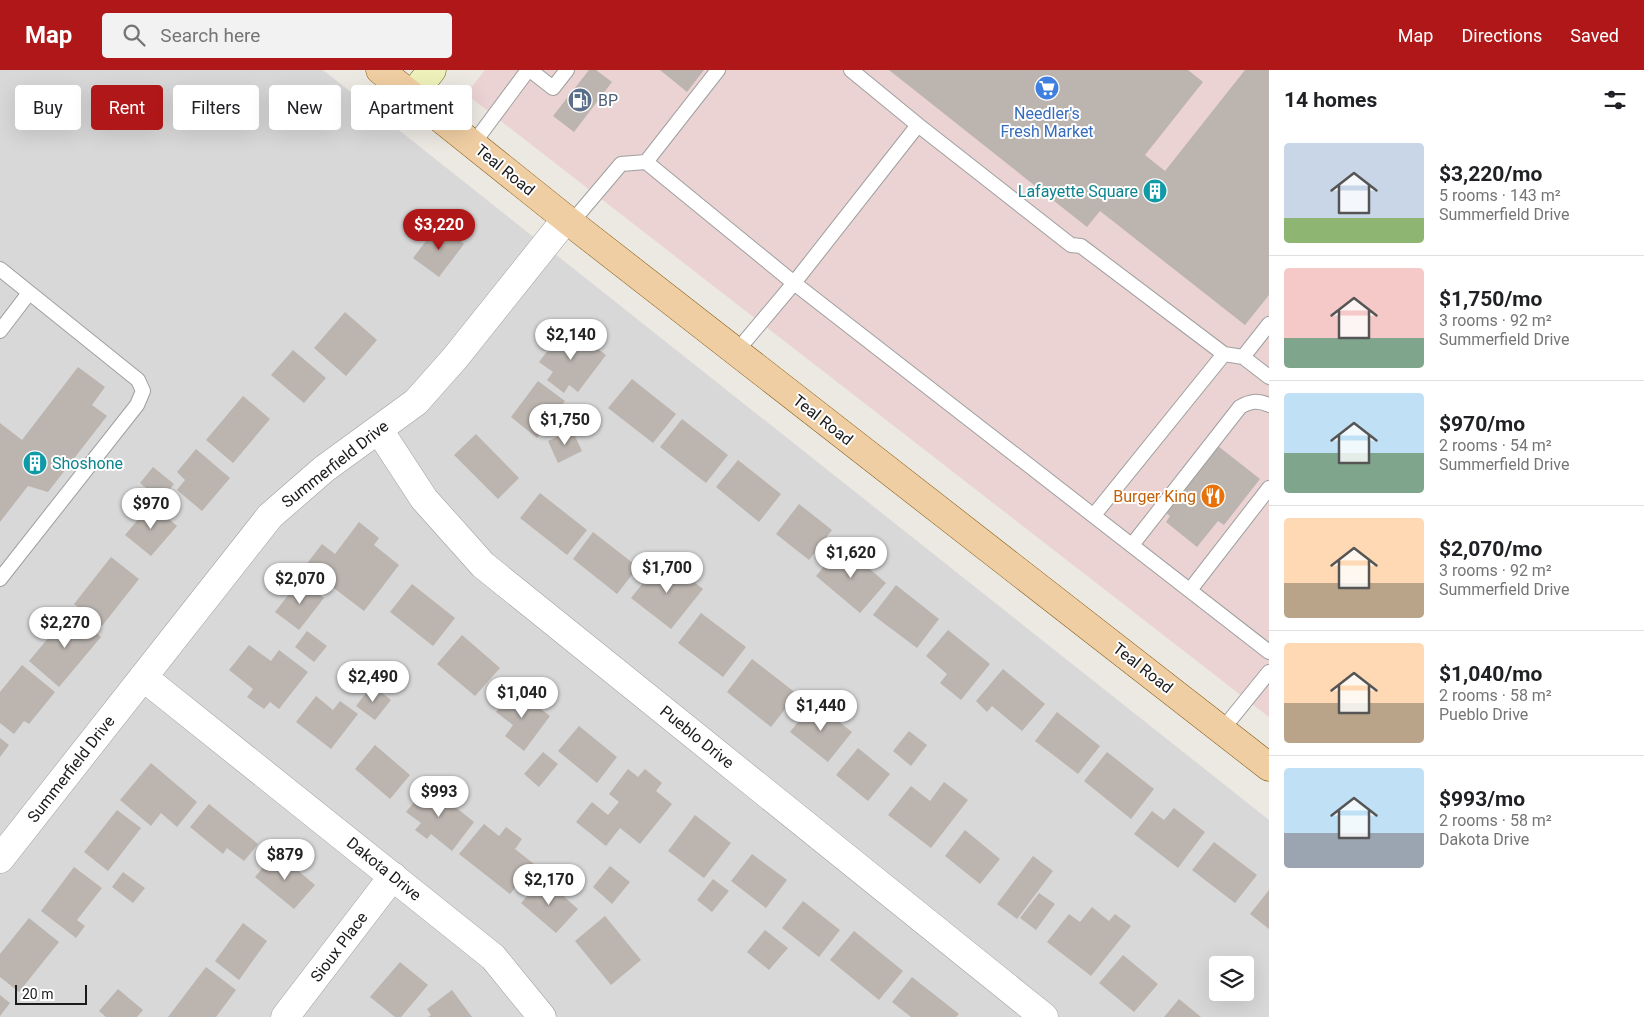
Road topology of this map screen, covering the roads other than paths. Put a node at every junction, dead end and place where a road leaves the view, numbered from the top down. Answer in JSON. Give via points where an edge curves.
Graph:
{"nodes":[{"id":1,"x":380,"y":70,"type":"edge"},
{"id":2,"x":432,"y":70,"type":"edge"},
{"id":3,"x":529,"y":70,"type":"edge"},
{"id":4,"x":567,"y":70,"type":"edge"},
{"id":5,"x":718,"y":70,"type":"edge"},
{"id":6,"x":851,"y":70,"type":"edge"},
{"id":7,"x":399,"y":85,"type":"edge"},
{"id":8,"x":420,"y":85,"type":"edge"},
{"id":9,"x":918,"y":125,"type":"junction"},
{"id":10,"x":456,"y":130,"type":"edge"},
{"id":11,"x":473,"y":144,"type":"junction"},
{"id":12,"x":646,"y":162,"type":"junction"},
{"id":13,"x":569,"y":221,"type":"junction"},
{"id":14,"x":0,"y":269,"type":"edge"},
{"id":15,"x":794,"y":284,"type":"junction"},
{"id":16,"x":29,"y":292,"type":"junction"},
{"id":17,"x":1269,"y":324,"type":"edge"},
{"id":18,"x":0,"y":331,"type":"edge"},
{"id":19,"x":736,"y":352,"type":"junction"},
{"id":20,"x":1224,"y":354,"type":"junction"},
{"id":21,"x":1243,"y":357,"type":"junction"},
{"id":22,"x":1269,"y":377,"type":"edge"},
{"id":23,"x":1269,"y":405,"type":"edge"},
{"id":24,"x":379,"y":430,"type":"junction"},
{"id":25,"x":1269,"y":488,"type":"edge"},
{"id":26,"x":1094,"y":514,"type":"junction"},
{"id":27,"x":1132,"y":544,"type":"junction"},
{"id":28,"x":0,"y":579,"type":"edge"},
{"id":29,"x":1190,"y":590,"type":"junction"},
{"id":30,"x":1269,"y":652,"type":"edge"},
{"id":31,"x":1269,"y":672,"type":"edge"},
{"id":32,"x":143,"y":677,"type":"junction"},
{"id":33,"x":1222,"y":730,"type":"junction"},
{"id":34,"x":1269,"y":767,"type":"edge"},
{"id":35,"x":0,"y":859,"type":"edge"},
{"id":36,"x":392,"y":876,"type":"junction"},
{"id":37,"x":285,"y":1017,"type":"edge"},
{"id":38,"x":542,"y":1017,"type":"edge"},
{"id":39,"x":1044,"y":1017,"type":"edge"}],
"edges":[{"from":1,"to":7,"type":"main road","name":"Teal Road"},
{"from":2,"to":8,"type":"street"},
{"from":3,"to":4,"type":"lane","via":[[553,88]]},
{"from":3,"to":11,"type":"lane"},
{"from":5,"to":12,"type":"lane"},
{"from":6,"to":9,"type":"lane"},
{"from":9,"to":15,"type":"lane"},
{"from":9,"to":20,"type":"lane","via":[[1071,245],[1081,246]]},
{"from":10,"to":11,"type":"main road","name":"Teal Road"},
{"from":11,"to":13,"type":"main road","name":"Teal Road"},
{"from":12,"to":13,"type":"lane","via":[[621,164]]},
{"from":12,"to":15,"type":"lane"},
{"from":13,"to":19,"type":"main road","name":"Teal Road"},
{"from":13,"to":24,"type":"street","name":"Summerfield Drive","via":[[416,402]]},
{"from":14,"to":16,"type":"lane"},
{"from":15,"to":19,"type":"lane"},
{"from":15,"to":26,"type":"lane"},
{"from":16,"to":18,"type":"lane"},
{"from":16,"to":28,"type":"lane","via":[[138,380],[143,391],[137,405]]},
{"from":17,"to":21,"type":"lane"},
{"from":19,"to":33,"type":"main road","name":"Teal Road"},
{"from":20,"to":21,"type":"lane"},
{"from":20,"to":26,"type":"lane"},
{"from":21,"to":22,"type":"lane"},
{"from":23,"to":27,"type":"lane","via":[[1257,401],[1240,407]]},
{"from":24,"to":32,"type":"street","name":"Summerfield Drive","via":[[324,469],[270,516]]},
{"from":24,"to":39,"type":"street","name":"Pueblo Drive","via":[[424,499],[483,565]]},
{"from":25,"to":29,"type":"lane"},
{"from":26,"to":27,"type":"lane"},
{"from":27,"to":29,"type":"lane"},
{"from":29,"to":30,"type":"lane"},
{"from":31,"to":33,"type":"lane"},
{"from":32,"to":35,"type":"street","name":"Summerfield Drive"},
{"from":32,"to":36,"type":"street","name":"Dakota Drive"},
{"from":33,"to":34,"type":"main road","name":"Teal Road"},
{"from":36,"to":37,"type":"street","name":"Sioux Place"},
{"from":36,"to":38,"type":"street","name":"Dakota Drive","via":[[493,957]]}]}
